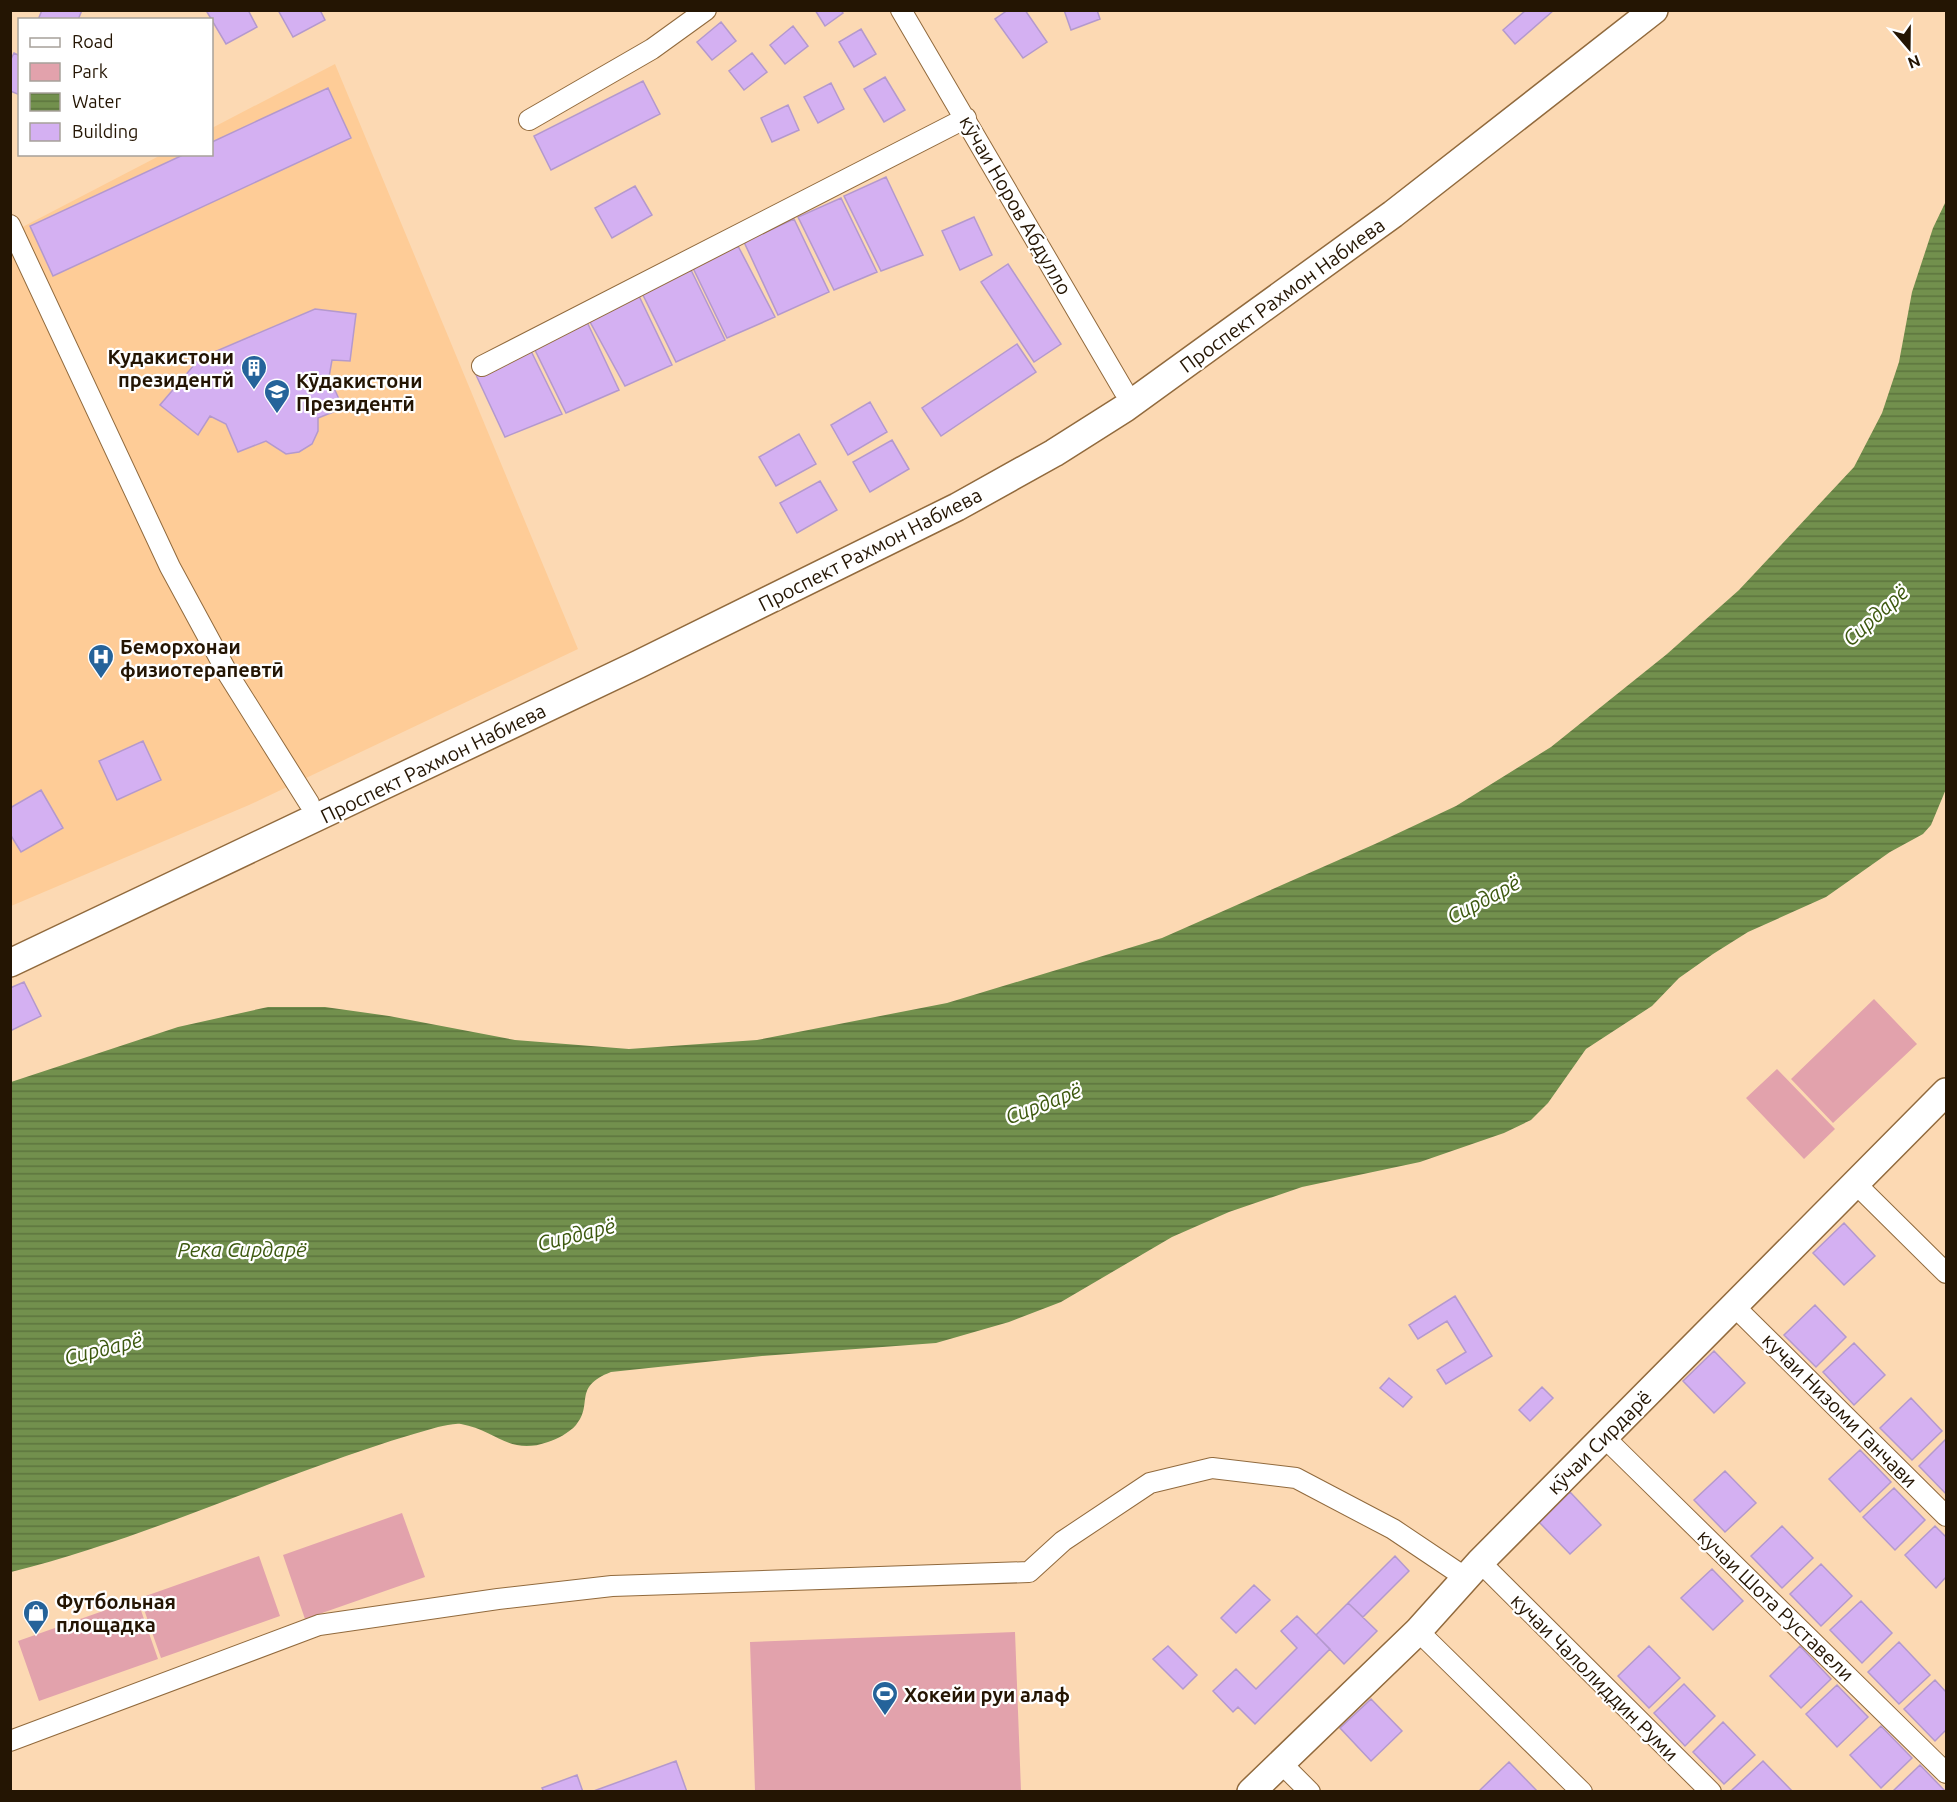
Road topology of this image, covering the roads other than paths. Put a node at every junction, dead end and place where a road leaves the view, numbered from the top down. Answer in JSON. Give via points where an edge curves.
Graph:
{"nodes":[{"id":1,"x":706,"y":10,"type":"edge"},
{"id":2,"x":1629,"y":10,"type":"edge"},
{"id":3,"x":1654,"y":10,"type":"edge"},
{"id":4,"x":905,"y":14,"type":"edge"},
{"id":5,"x":966,"y":118,"type":"junction"},
{"id":6,"x":529,"y":120,"type":"dead end"},
{"id":7,"x":10,"y":225,"type":"edge"},
{"id":8,"x":482,"y":366,"type":"dead end"},
{"id":9,"x":1124,"y":391,"type":"junction"},
{"id":10,"x":309,"y":803,"type":"junction"},
{"id":11,"x":10,"y":945,"type":"edge"},
{"id":12,"x":10,"y":963,"type":"edge"},
{"id":13,"x":1947,"y":1092,"type":"edge"},
{"id":14,"x":1856,"y":1184,"type":"junction"},
{"id":15,"x":1947,"y":1273,"type":"edge"},
{"id":16,"x":1733,"y":1305,"type":"junction"},
{"id":17,"x":1605,"y":1437,"type":"junction"},
{"id":18,"x":1947,"y":1516,"type":"edge"},
{"id":19,"x":1473,"y":1570,"type":"junction"},
{"id":20,"x":1418,"y":1631,"type":"junction"},
{"id":21,"x":10,"y":1741,"type":"edge"},
{"id":22,"x":1281,"y":1763,"type":"junction"},
{"id":23,"x":1947,"y":1773,"type":"edge"},
{"id":24,"x":1251,"y":1791,"type":"edge"},
{"id":25,"x":1310,"y":1791,"type":"edge"},
{"id":26,"x":1582,"y":1791,"type":"edge"},
{"id":27,"x":1711,"y":1791,"type":"edge"}],
"edges":[{"from":1,"to":6,"type":"street","via":[[652,49]]},
{"from":2,"to":9,"type":"main road","name":"Проспект Рахмон Набиева","via":[[1494,121],[1312,258]]},
{"from":3,"to":12,"type":"main road","name":"Проспект Рахмон Набиева","via":[[1393,214],[1135,401],[1054,453],[957,507],[650,658]]},
{"from":4,"to":5,"type":"street","name":"кӯчаи Норов Абдулло"},
{"from":5,"to":8,"type":"street"},
{"from":5,"to":9,"type":"street","name":"кӯчаи Норов Абдулло"},
{"from":7,"to":10,"type":"street","via":[[170,567],[228,674]]},
{"from":9,"to":10,"type":"main road","name":"Проспект Рахмон Набиева","via":[[948,498]]},
{"from":10,"to":11,"type":"main road","name":"Проспект Рахмон Набиева"},
{"from":13,"to":14,"type":"main road","name":"кӯчаи Сирдарё"},
{"from":14,"to":15,"type":"street"},
{"from":14,"to":16,"type":"main road","name":"кӯчаи Сирдарё"},
{"from":16,"to":17,"type":"main road","name":"кӯчаи Сирдарё"},
{"from":16,"to":18,"type":"street","name":"кучаи Низоми Ганчави"},
{"from":17,"to":19,"type":"main road","name":"кӯчаи Сирдарё"},
{"from":17,"to":23,"type":"street","name":"кучаи Шота Руставели"},
{"from":19,"to":20,"type":"main road","name":"кӯчаи Сирдарё"},
{"from":19,"to":21,"type":"street","name":"кучаи Чалолиддин Руми","via":[[1296,1478],[1212,1468],[1150,1483],[1063,1541],[1029,1572],[612,1586],[319,1625]]},
{"from":19,"to":27,"type":"street","name":"кучаи Чалолиддин Руми"},
{"from":20,"to":22,"type":"main road","name":"кӯчаи Сирдарё"},
{"from":20,"to":26,"type":"street"},
{"from":22,"to":24,"type":"main road","name":"кӯчаи Сирдарё"},
{"from":22,"to":25,"type":"street"}]}
